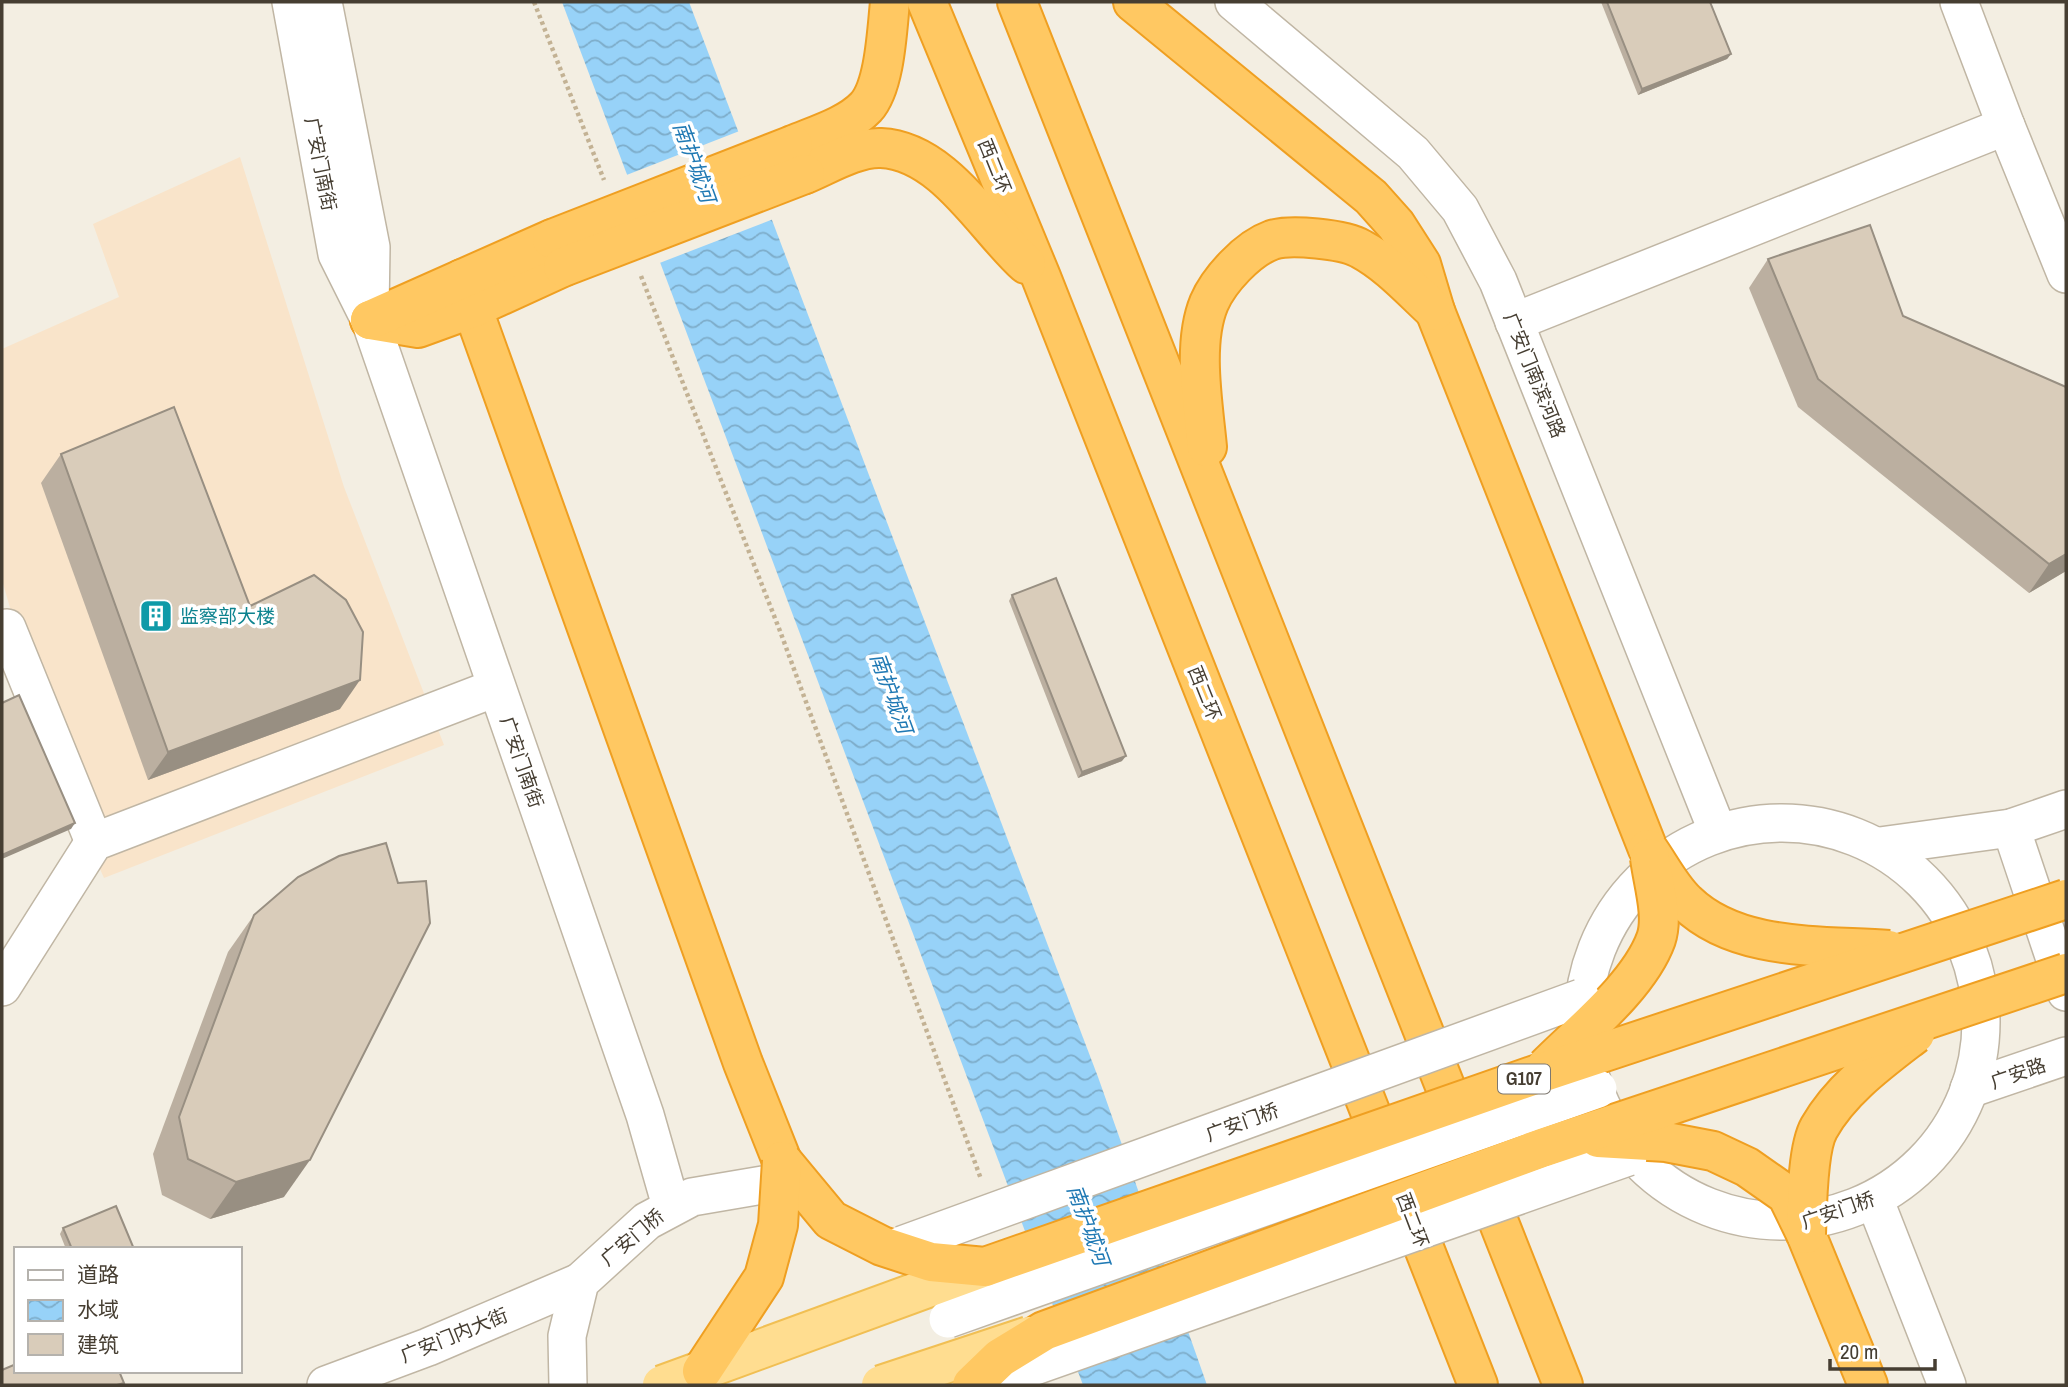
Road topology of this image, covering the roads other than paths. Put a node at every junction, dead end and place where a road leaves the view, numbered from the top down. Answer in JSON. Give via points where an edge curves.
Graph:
{"nodes":[{"id":1,"x":290,"y":2,"type":"edge"},
{"id":2,"x":323,"y":2,"type":"edge"},
{"id":3,"x":890,"y":2,"type":"edge"},
{"id":4,"x":927,"y":2,"type":"edge"},
{"id":5,"x":1017,"y":2,"type":"edge"},
{"id":6,"x":1133,"y":2,"type":"edge"},
{"id":7,"x":1234,"y":2,"type":"edge"},
{"id":8,"x":1959,"y":2,"type":"edge"},
{"id":9,"x":2006,"y":127,"type":"junction"},
{"id":10,"x":799,"y":159,"type":"junction"},
{"id":11,"x":553,"y":260,"type":"junction"},
{"id":12,"x":2066,"y":274,"type":"edge"},
{"id":13,"x":1041,"y":278,"type":"junction"},
{"id":14,"x":467,"y":293,"type":"junction"},
{"id":15,"x":1435,"y":311,"type":"junction"},
{"id":16,"x":370,"y":320,"type":"junction"},
{"id":17,"x":1514,"y":322,"type":"junction"},
{"id":18,"x":497,"y":381,"type":"junction"},
{"id":19,"x":1210,"y":484,"type":"junction"},
{"id":20,"x":7,"y":628,"type":"dead end"},
{"id":21,"x":495,"y":688,"type":"junction"},
{"id":22,"x":2066,"y":809,"type":"edge"},
{"id":23,"x":2011,"y":828,"type":"junction"},
{"id":24,"x":1717,"y":830,"type":"junction"},
{"id":25,"x":94,"y":842,"type":"junction"},
{"id":26,"x":1881,"y":846,"type":"junction"},
{"id":27,"x":1648,"y":849,"type":"junction"},
{"id":28,"x":2066,"y":899,"type":"edge"},
{"id":29,"x":1905,"y":951,"type":"junction"},
{"id":30,"x":2066,"y":973,"type":"edge"},
{"id":31,"x":2,"y":987,"type":"edge"},
{"id":32,"x":2066,"y":992,"type":"edge"},
{"id":33,"x":1581,"y":998,"type":"junction"},
{"id":34,"x":1938,"y":1016,"type":"junction"},
{"id":35,"x":2066,"y":1056,"type":"edge"},
{"id":36,"x":1541,"y":1073,"type":"junction"},
{"id":37,"x":1598,"y":1089,"type":"junction"},
{"id":38,"x":1969,"y":1089,"type":"junction"},
{"id":39,"x":1576,"y":1137,"type":"junction"},
{"id":40,"x":1628,"y":1157,"type":"junction"},
{"id":41,"x":782,"y":1161,"type":"junction"},
{"id":42,"x":1875,"y":1201,"type":"junction"},
{"id":43,"x":671,"y":1206,"type":"junction"},
{"id":44,"x":1805,"y":1234,"type":"junction"},
{"id":45,"x":902,"y":1245,"type":"junction"},
{"id":46,"x":985,"y":1268,"type":"junction"},
{"id":47,"x":580,"y":1282,"type":"junction"},
{"id":48,"x":948,"y":1319,"type":"junction"},
{"id":49,"x":1044,"y":1331,"type":"junction"},
{"id":50,"x":702,"y":1371,"type":"junction"},
{"id":51,"x":326,"y":1385,"type":"edge"},
{"id":52,"x":568,"y":1385,"type":"edge"},
{"id":53,"x":662,"y":1385,"type":"edge"},
{"id":54,"x":881,"y":1385,"type":"edge"},
{"id":55,"x":956,"y":1385,"type":"edge"},
{"id":56,"x":972,"y":1385,"type":"edge"},
{"id":57,"x":981,"y":1385,"type":"edge"},
{"id":58,"x":1478,"y":1385,"type":"edge"},
{"id":59,"x":1563,"y":1385,"type":"edge"},
{"id":60,"x":1868,"y":1385,"type":"edge"},
{"id":61,"x":1947,"y":1385,"type":"edge"}],
"edges":[{"from":1,"to":16,"type":"street","name":"广安门南街","via":[[337,254]]},
{"from":2,"to":16,"type":"street","name":"广安门南街","via":[[371,247]]},
{"from":3,"to":10,"type":"highway","via":[[880,78],[866,106]]},
{"from":4,"to":13,"type":"highway","name":"西二环"},
{"from":5,"to":19,"type":"highway"},
{"from":6,"to":15,"type":"highway","via":[[1371,197],[1421,264]]},
{"from":7,"to":17,"type":"street","name":"广安门南滨河路","via":[[1413,153],[1460,209]]},
{"from":8,"to":9,"type":"street"},
{"from":9,"to":12,"type":"street"},
{"from":9,"to":17,"type":"street"},
{"from":10,"to":11,"type":"highway","bridge":true},
{"from":10,"to":13,"type":"highway","via":[[881,148],[909,155],[946,178]]},
{"from":11,"to":14,"type":"highway"},
{"from":11,"to":18,"type":"highway","via":[[501,325]]},
{"from":13,"to":58,"type":"highway","name":"西二环"},
{"from":14,"to":16,"type":"highway"},
{"from":14,"to":18,"type":"highway"},
{"from":15,"to":19,"type":"highway","via":[[1359,248],[1321,239],[1272,240],[1233,266],[1209,304],[1200,355]]},
{"from":15,"to":27,"type":"highway"},
{"from":16,"to":21,"type":"street","name":"广安门南街"},
{"from":17,"to":24,"type":"street","name":"广安门南滨河路"},
{"from":18,"to":41,"type":"highway"},
{"from":19,"to":59,"type":"highway"},
{"from":20,"to":25,"type":"street"},
{"from":21,"to":25,"type":"street"},
{"from":21,"to":43,"type":"street","name":"广安门南街","via":[[645,1115]]},
{"from":22,"to":23,"type":"street"},
{"from":23,"to":26,"type":"street"},
{"from":23,"to":32,"type":"street"},
{"from":24,"to":26,"type":"street","name":"广安门桥","via":[[1798,820]]},
{"from":24,"to":33,"type":"street","name":"广安门桥","via":[[1667,856],[1621,900]]},
{"from":25,"to":31,"type":"street"},
{"from":26,"to":38,"type":"street","name":"广安门桥","via":[[1932,887],[1973,961],[1982,1021]]},
{"from":27,"to":29,"type":"highway","bridge":true,"via":[[1685,901],[1709,920],[1763,940]]},
{"from":27,"to":36,"type":"highway","bridge":true,"via":[[1658,914],[1656,939],[1629,984]]},
{"from":28,"to":29,"type":"highway","number":"G107","bridge":true},
{"from":29,"to":36,"type":"highway","number":"G107","bridge":true},
{"from":30,"to":34,"type":"highway","bridge":true},
{"from":33,"to":37,"type":"street"},
{"from":33,"to":45,"type":"street","name":"广安门桥","bridge":true},
{"from":34,"to":39,"type":"highway","bridge":true},
{"from":34,"to":44,"type":"highway","bridge":true,"via":[[1856,1082],[1818,1129]]},
{"from":35,"to":38,"type":"street","name":"广安路"},
{"from":36,"to":46,"type":"highway","number":"G107","bridge":true},
{"from":37,"to":40,"type":"street"},
{"from":37,"to":48,"type":"street","bridge":true},
{"from":38,"to":42,"type":"street","name":"广安门桥","via":[[1931,1152]]},
{"from":39,"to":44,"type":"highway","bridge":true,"via":[[1666,1142],[1713,1151],[1747,1167],[1787,1195]]},
{"from":39,"to":49,"type":"highway","bridge":true},
{"from":40,"to":42,"type":"street","name":"广安门桥","via":[[1729,1216],[1785,1228]]},
{"from":40,"to":57,"type":"street","bridge":true},
{"from":41,"to":46,"type":"highway","bridge":true,"via":[[831,1220],[882,1247],[930,1262]]},
{"from":41,"to":50,"type":"highway","bridge":true,"via":[[778,1225],[764,1277]]},
{"from":42,"to":61,"type":"street"},
{"from":43,"to":45,"type":"street","name":"广安门桥","via":[[692,1197],[763,1185],[837,1200]]},
{"from":43,"to":47,"type":"street","name":"广安门桥","via":[[647,1221]]},
{"from":44,"to":60,"type":"highway"},
{"from":45,"to":48,"type":"street","name":"广安门桥"},
{"from":46,"to":50,"type":"main road","bridge":true},
{"from":47,"to":51,"type":"street","name":"广安门内大街"},
{"from":47,"to":52,"type":"street","via":[[567,1336]]},
{"from":48,"to":55,"type":"street","name":"广安门桥"},
{"from":49,"to":54,"type":"main road","bridge":true},
{"from":49,"to":56,"type":"highway","bridge":true,"via":[[1000,1358]]},
{"from":50,"to":53,"type":"main road","bridge":true}]}
